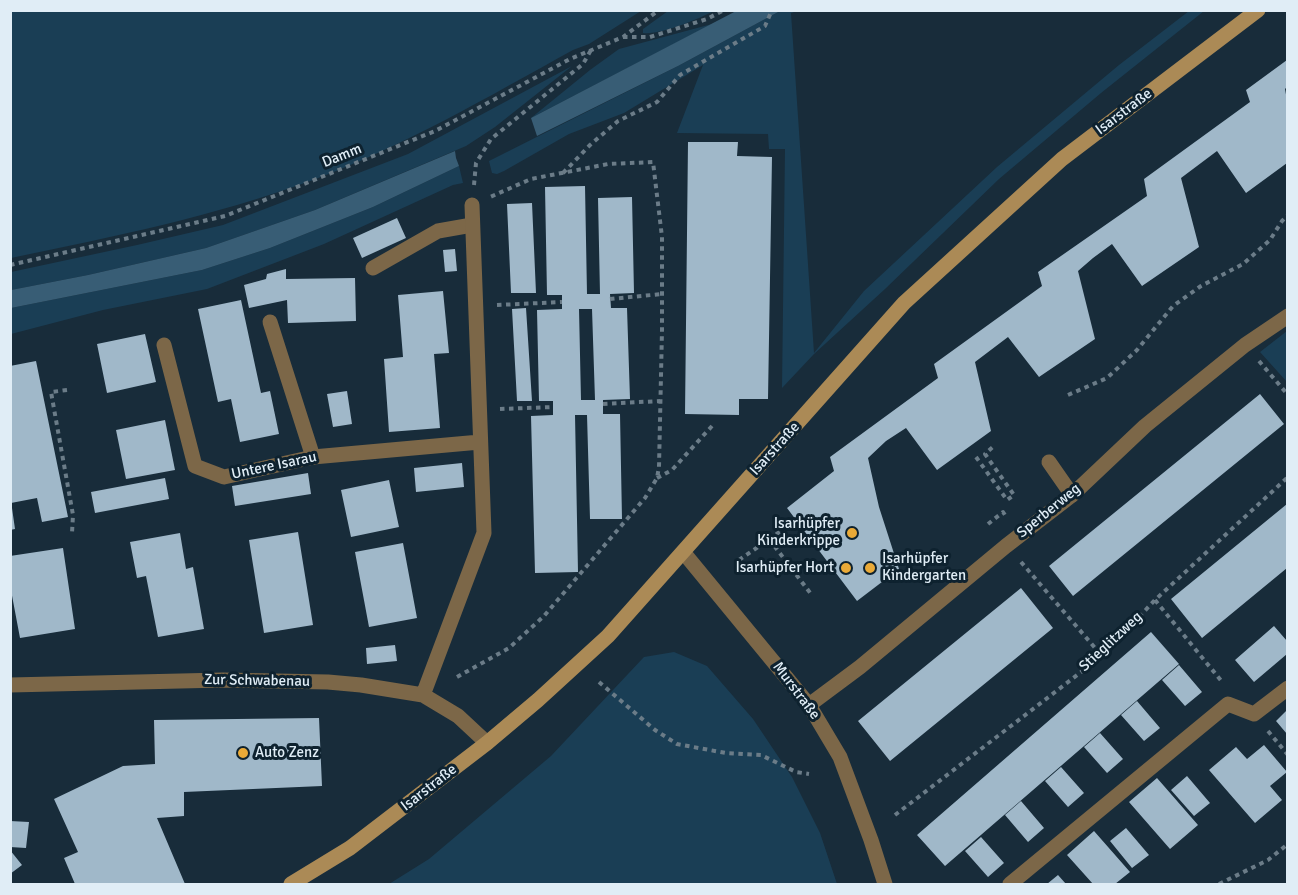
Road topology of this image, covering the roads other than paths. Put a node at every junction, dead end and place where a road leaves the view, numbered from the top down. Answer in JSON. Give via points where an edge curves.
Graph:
{"nodes":[{"id":1,"x":1258,"y":10,"type":"edge"},
{"id":2,"x":472,"y":205,"type":"road end"},
{"id":3,"x":472,"y":225,"type":"junction"},
{"id":4,"x":373,"y":268,"type":"dead end"},
{"id":5,"x":1287,"y":316,"type":"edge"},
{"id":6,"x":270,"y":322,"type":"dead end"},
{"id":7,"x":164,"y":345,"type":"dead end"},
{"id":8,"x":480,"y":442,"type":"junction"},
{"id":9,"x":313,"y":457,"type":"junction"},
{"id":10,"x":1049,"y":462,"type":"dead end"},
{"id":11,"x":1072,"y":495,"type":"junction"},
{"id":12,"x":684,"y":553,"type":"junction"},
{"id":13,"x":10,"y":685,"type":"edge"},
{"id":14,"x":1287,"y":688,"type":"edge"},
{"id":15,"x":423,"y":695,"type":"junction"},
{"id":16,"x":809,"y":705,"type":"junction"},
{"id":17,"x":487,"y":743,"type":"junction"},
{"id":18,"x":291,"y":885,"type":"edge"},
{"id":19,"x":885,"y":885,"type":"edge"},
{"id":20,"x":1010,"y":885,"type":"edge"}],
"edges":[{"from":1,"to":12,"type":"main road","name":"Isarstraße","via":[[1062,159],[904,303]]},
{"from":2,"to":3,"type":"street"},
{"from":3,"to":4,"type":"street","via":[[438,231]]},
{"from":3,"to":8,"type":"street"},
{"from":5,"to":11,"type":"street","name":"Sperberweg","via":[[1145,426]]},
{"from":6,"to":9,"type":"street"},
{"from":7,"to":9,"type":"street","name":"Untere Isarau","via":[[195,466],[224,477]]},
{"from":8,"to":9,"type":"street","name":"Untere Isarau"},
{"from":8,"to":15,"type":"street","via":[[484,533]]},
{"from":10,"to":11,"type":"street"},
{"from":11,"to":16,"type":"street","name":"Sperberweg"},
{"from":12,"to":16,"type":"street","name":"Murstraße"},
{"from":12,"to":17,"type":"main road","name":"Isarstraße","via":[[608,636]]},
{"from":13,"to":15,"type":"street","name":"Zur Schwabenau","via":[[316,682]]},
{"from":14,"to":20,"type":"street","via":[[1254,714],[1228,704]]},
{"from":15,"to":17,"type":"street","name":"Zur Schwabenau","via":[[458,716]]},
{"from":16,"to":19,"type":"street","name":"Murstraße","via":[[840,757]]},
{"from":17,"to":18,"type":"main road","name":"Isarstraße","via":[[350,848]]}]}
